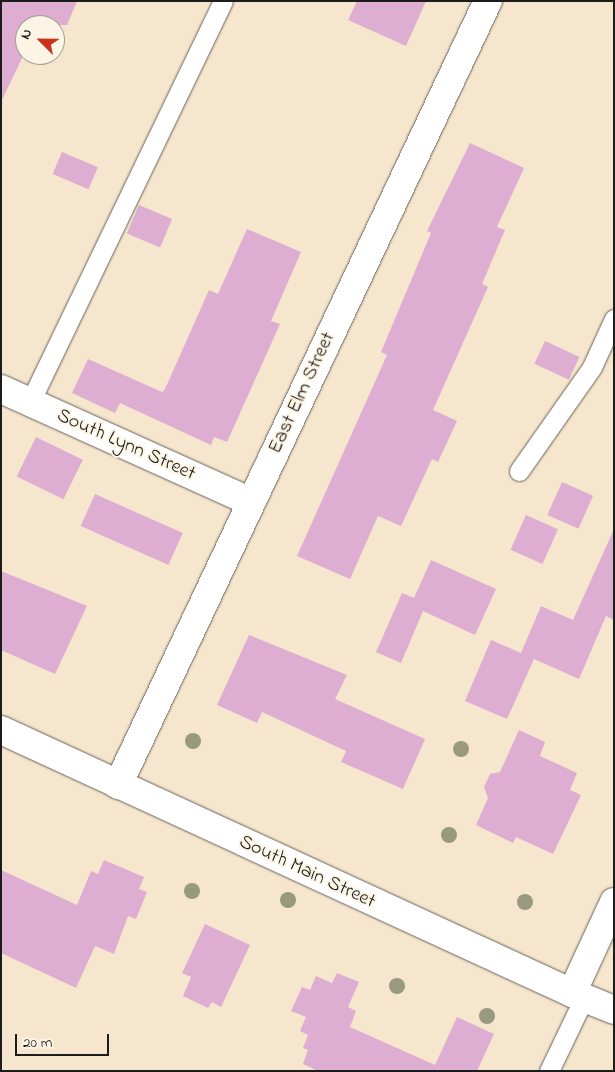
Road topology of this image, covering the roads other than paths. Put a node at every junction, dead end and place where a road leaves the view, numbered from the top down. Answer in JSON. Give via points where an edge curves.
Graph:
{"nodes":[{"id":1,"x":223,"y":1,"type":"edge"},
{"id":2,"x":488,"y":1,"type":"edge"},
{"id":3,"x":614,"y":319,"type":"edge"},
{"id":4,"x":1,"y":389,"type":"edge"},
{"id":5,"x":30,"y":402,"type":"junction"},
{"id":6,"x":519,"y":471,"type":"dead end"},
{"id":7,"x":251,"y":502,"type":"junction"},
{"id":8,"x":1,"y":730,"type":"edge"},
{"id":9,"x":118,"y":785,"type":"junction"},
{"id":10,"x":614,"y":902,"type":"edge"},
{"id":11,"x":578,"y":995,"type":"junction"},
{"id":12,"x":614,"y":1010,"type":"edge"},
{"id":13,"x":550,"y":1071,"type":"edge"}],
"edges":[{"from":1,"to":5,"type":"lane"},
{"from":2,"to":7,"type":"street","name":"East Elm Street"},
{"from":3,"to":6,"type":"lane","via":[[592,367]]},
{"from":4,"to":5,"type":"street","name":"South Lynn Street"},
{"from":5,"to":7,"type":"street","name":"South Lynn Street"},
{"from":7,"to":9,"type":"street","name":"East Elm Street"},
{"from":8,"to":9,"type":"street","name":"South Main Street"},
{"from":9,"to":11,"type":"street","name":"South Main Street"},
{"from":10,"to":11,"type":"street"},
{"from":11,"to":12,"type":"street","name":"South Main Street"},
{"from":11,"to":13,"type":"lane"}]}
